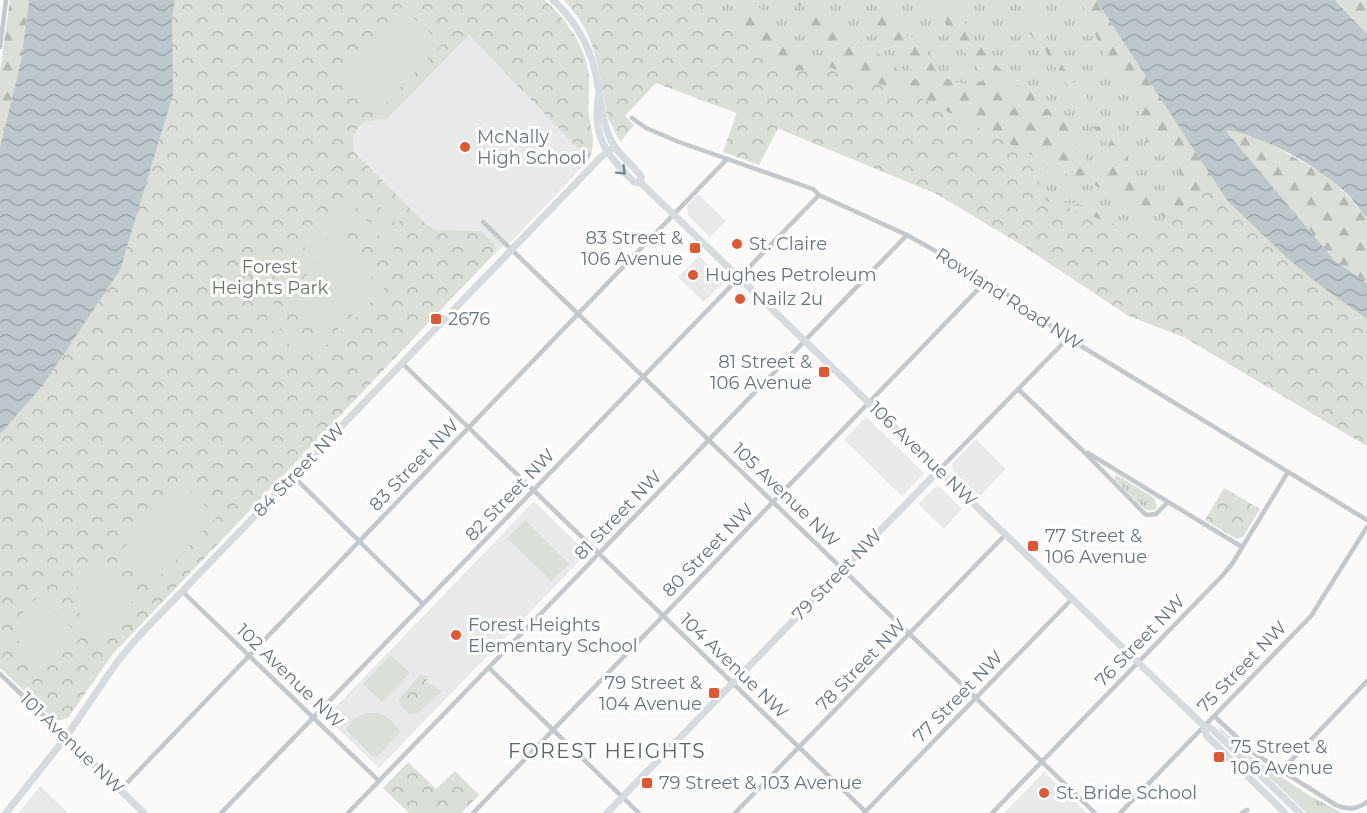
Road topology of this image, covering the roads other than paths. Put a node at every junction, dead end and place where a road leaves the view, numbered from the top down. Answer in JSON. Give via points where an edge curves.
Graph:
{"nodes":[{"id":1,"x":6,"y":0,"type":"edge"},
{"id":2,"x":553,"y":0,"type":"edge"},
{"id":3,"x":0,"y":47,"type":"edge"},
{"id":4,"x":599,"y":94,"type":"junction"},
{"id":5,"x":632,"y":118,"type":"dead end"},
{"id":6,"x":615,"y":147,"type":"junction"},
{"id":7,"x":606,"y":152,"type":"junction"},
{"id":8,"x":727,"y":159,"type":"junction"},
{"id":9,"x":641,"y":183,"type":"junction"},
{"id":10,"x":819,"y":195,"type":"junction"},
{"id":11,"x":675,"y":215,"type":"junction"},
{"id":12,"x":483,"y":222,"type":"dead end"},
{"id":13,"x":907,"y":235,"type":"junction"},
{"id":14,"x":511,"y":250,"type":"junction"},
{"id":15,"x":739,"y":277,"type":"junction"},
{"id":16,"x":987,"y":280,"type":"junction"},
{"id":17,"x":578,"y":315,"type":"junction"},
{"id":18,"x":1068,"y":338,"type":"junction"},
{"id":19,"x":805,"y":340,"type":"junction"},
{"id":20,"x":402,"y":363,"type":"junction"},
{"id":21,"x":643,"y":376,"type":"junction"},
{"id":22,"x":1018,"y":389,"type":"junction"},
{"id":23,"x":869,"y":403,"type":"junction"},
{"id":24,"x":469,"y":428,"type":"junction"},
{"id":25,"x":709,"y":440,"type":"junction"},
{"id":26,"x":1082,"y":450,"type":"junction"},
{"id":27,"x":939,"y":470,"type":"junction"},
{"id":28,"x":1288,"y":472,"type":"junction"},
{"id":29,"x":293,"y":476,"type":"junction"},
{"id":30,"x":533,"y":491,"type":"junction"},
{"id":31,"x":773,"y":502,"type":"junction"},
{"id":32,"x":1168,"y":502,"type":"junction"},
{"id":33,"x":1367,"y":520,"type":"edge"},
{"id":34,"x":1367,"y":527,"type":"edge"},
{"id":35,"x":1005,"y":535,"type":"junction"},
{"id":36,"x":359,"y":541,"type":"junction"},
{"id":37,"x":1242,"y":547,"type":"junction"},
{"id":38,"x":599,"y":554,"type":"junction"},
{"id":39,"x":843,"y":569,"type":"junction"},
{"id":40,"x":182,"y":591,"type":"junction"},
{"id":41,"x":1072,"y":599,"type":"junction"},
{"id":42,"x":423,"y":604,"type":"junction"},
{"id":43,"x":663,"y":616,"type":"junction"},
{"id":44,"x":910,"y":634,"type":"junction"},
{"id":45,"x":249,"y":655,"type":"junction"},
{"id":46,"x":1138,"y":663,"type":"junction"},
{"id":47,"x":489,"y":668,"type":"junction"},
{"id":48,"x":0,"y":674,"type":"edge"},
{"id":49,"x":1367,"y":681,"type":"edge"},
{"id":50,"x":732,"y":683,"type":"junction"},
{"id":51,"x":976,"y":698,"type":"junction"},
{"id":52,"x":1214,"y":716,"type":"junction"},
{"id":53,"x":314,"y":718,"type":"junction"},
{"id":54,"x":1204,"y":726,"type":"junction"},
{"id":55,"x":554,"y":730,"type":"junction"},
{"id":56,"x":66,"y":737,"type":"junction"},
{"id":57,"x":799,"y":748,"type":"junction"},
{"id":58,"x":1042,"y":761,"type":"junction"},
{"id":59,"x":1281,"y":771,"type":"junction"},
{"id":60,"x":379,"y":781,"type":"junction"},
{"id":61,"x":120,"y":790,"type":"junction"},
{"id":62,"x":623,"y":797,"type":"junction"},
{"id":63,"x":1367,"y":802,"type":"edge"},
{"id":64,"x":6,"y":813,"type":"edge"},
{"id":65,"x":144,"y":813,"type":"edge"},
{"id":66,"x":221,"y":813,"type":"edge"},
{"id":67,"x":348,"y":813,"type":"edge"},
{"id":68,"x":473,"y":813,"type":"edge"},
{"id":69,"x":607,"y":813,"type":"edge"},
{"id":70,"x":639,"y":813,"type":"edge"},
{"id":71,"x":735,"y":813,"type":"edge"},
{"id":72,"x":866,"y":813,"type":"edge"},
{"id":73,"x":992,"y":813,"type":"edge"},
{"id":74,"x":1095,"y":813,"type":"edge"},
{"id":75,"x":1120,"y":813,"type":"edge"},
{"id":76,"x":1285,"y":813,"type":"edge"},
{"id":77,"x":1300,"y":813,"type":"edge"}],
"edges":[{"from":1,"to":3,"type":"street"},
{"from":2,"to":4,"type":"main road","via":[[584,39]]},
{"from":4,"to":6,"type":"main road"},
{"from":4,"to":7,"type":"main road","via":[[597,122]]},
{"from":5,"to":8,"type":"street","name":"Rowland Road NW","via":[[668,138]]},
{"from":6,"to":7,"type":"main road","name":"84 Street NW"},
{"from":6,"to":9,"type":"main road","name":"106 Avenue NW","via":[[639,173]]},
{"from":7,"to":9,"type":"main road","name":"106 Avenue NW","one_way":true,"via":[[634,182]]},
{"from":7,"to":14,"type":"main road","name":"84 Street NW"},
{"from":8,"to":10,"type":"street","name":"Rowland Road NW","via":[[813,189]]},
{"from":8,"to":11,"type":"street","name":"83 Street NW"},
{"from":9,"to":11,"type":"main road","name":"106 Avenue NW"},
{"from":10,"to":13,"type":"street","name":"Rowland Road NW"},
{"from":10,"to":15,"type":"street","name":"82 Street NW"},
{"from":11,"to":15,"type":"main road","name":"106 Avenue NW"},
{"from":11,"to":17,"type":"street","name":"83 Street NW"},
{"from":12,"to":14,"type":"street","name":"105 Avenue NW"},
{"from":13,"to":16,"type":"street","name":"Rowland Road NW"},
{"from":13,"to":19,"type":"street","name":"81 Street NW"},
{"from":14,"to":17,"type":"street","name":"105 Avenue NW"},
{"from":14,"to":20,"type":"main road","name":"84 Street NW"},
{"from":15,"to":19,"type":"main road","name":"106 Avenue NW"},
{"from":15,"to":21,"type":"street","name":"82 Street NW"},
{"from":16,"to":18,"type":"street","name":"Rowland Road NW"},
{"from":16,"to":23,"type":"street","name":"80 Street NW"},
{"from":17,"to":21,"type":"street","name":"105 Avenue NW"},
{"from":17,"to":24,"type":"street","name":"83 Street NW"},
{"from":18,"to":22,"type":"street","name":"79 Street NW"},
{"from":18,"to":28,"type":"street","name":"Rowland Road NW"},
{"from":19,"to":23,"type":"main road","name":"106 Avenue NW"},
{"from":19,"to":25,"type":"street","name":"81 Street NW"},
{"from":20,"to":24,"type":"street","name":"104 Avenue NW"},
{"from":20,"to":29,"type":"main road","name":"84 Street NW"},
{"from":21,"to":25,"type":"street","name":"105 Avenue NW"},
{"from":21,"to":30,"type":"street","name":"82 Street NW"},
{"from":22,"to":26,"type":"street"},
{"from":22,"to":27,"type":"street","name":"79 Street NW"},
{"from":23,"to":27,"type":"main road","name":"106 Avenue NW"},
{"from":23,"to":31,"type":"street","name":"80 Street NW"},
{"from":24,"to":30,"type":"street","name":"104 Avenue NW"},
{"from":24,"to":36,"type":"street","name":"83 Street NW"},
{"from":25,"to":31,"type":"street","name":"105 Avenue NW"},
{"from":25,"to":38,"type":"street","name":"81 Street NW"},
{"from":26,"to":32,"type":"street"},
{"from":26,"to":32,"type":"street","via":[[1146,515],[1156,514]]},
{"from":27,"to":35,"type":"main road","name":"106 Avenue NW"},
{"from":27,"to":39,"type":"main road","name":"79 Street NW"},
{"from":28,"to":33,"type":"street","name":"Rowland Road NW"},
{"from":28,"to":37,"type":"street","name":"76 Street NW"},
{"from":29,"to":36,"type":"street"},
{"from":29,"to":40,"type":"main road","name":"84 Street NW"},
{"from":30,"to":38,"type":"street","name":"104 Avenue NW"},
{"from":30,"to":42,"type":"street","name":"82 Street NW"},
{"from":31,"to":39,"type":"street","name":"105 Avenue NW"},
{"from":31,"to":43,"type":"street","name":"80 Street NW"},
{"from":32,"to":37,"type":"street"},
{"from":34,"to":52,"type":"street","name":"75 Street NW","via":[[1311,616]]},
{"from":35,"to":41,"type":"main road","name":"106 Avenue NW"},
{"from":35,"to":44,"type":"street","name":"78 Street NW"},
{"from":36,"to":42,"type":"street"},
{"from":36,"to":45,"type":"street","name":"83 Street NW"},
{"from":37,"to":46,"type":"street","name":"76 Street NW","via":[[1222,576]]},
{"from":38,"to":43,"type":"street","name":"104 Avenue NW"},
{"from":38,"to":47,"type":"street","name":"81 Street NW"},
{"from":39,"to":44,"type":"street","name":"105 Avenue NW"},
{"from":39,"to":50,"type":"main road","name":"79 Street NW"},
{"from":40,"to":45,"type":"street","name":"102 Avenue NW"},
{"from":40,"to":56,"type":"main road","name":"84 Street NW","via":[[117,662]]},
{"from":41,"to":46,"type":"main road","name":"106 Avenue NW"},
{"from":41,"to":51,"type":"street","name":"77 Street NW"},
{"from":42,"to":53,"type":"street","name":"82 Street NW"},
{"from":43,"to":50,"type":"street","name":"104 Avenue NW"},
{"from":43,"to":55,"type":"street","name":"80 Street NW"},
{"from":44,"to":51,"type":"street","name":"105 Avenue NW"},
{"from":44,"to":57,"type":"street","name":"78 Street NW"},
{"from":45,"to":53,"type":"street","name":"102 Avenue NW"},
{"from":45,"to":61,"type":"street","name":"83 Street NW"},
{"from":46,"to":54,"type":"main road","name":"106 Avenue NW"},
{"from":46,"to":58,"type":"street","name":"76 Street NW"},
{"from":47,"to":55,"type":"street"},
{"from":47,"to":60,"type":"street","name":"81 Street NW"},
{"from":48,"to":56,"type":"street","name":"101 Avenue NW"},
{"from":49,"to":59,"type":"street"},
{"from":50,"to":57,"type":"street","name":"104 Avenue NW"},
{"from":50,"to":62,"type":"main road","name":"79 Street NW"},
{"from":51,"to":58,"type":"street","name":"105 Avenue NW"},
{"from":51,"to":72,"type":"street","name":"77 Street NW"},
{"from":52,"to":54,"type":"street","name":"75 Street NW"},
{"from":52,"to":59,"type":"street","via":[[1255,754]]},
{"from":53,"to":60,"type":"street","name":"102 Avenue NW"},
{"from":53,"to":66,"type":"street","name":"82 Street NW"},
{"from":54,"to":75,"type":"street","name":"75 Street NW"},
{"from":54,"to":76,"type":"main road","name":"106 Avenue NW","via":[[1206,735]]},
{"from":54,"to":77,"type":"main road","name":"106 Avenue NW","via":[[1212,729]]},
{"from":55,"to":62,"type":"street"},
{"from":55,"to":68,"type":"street","name":"80 Street NW"},
{"from":56,"to":61,"type":"main road","name":"101 Avenue NW"},
{"from":56,"to":64,"type":"main road","name":"84 Street NW"},
{"from":57,"to":71,"type":"street","name":"78 Street NW"},
{"from":57,"to":72,"type":"street","name":"104 Avenue NW"},
{"from":58,"to":73,"type":"street","name":"76 Street NW"},
{"from":58,"to":74,"type":"street","name":"105 Avenue NW"},
{"from":59,"to":63,"type":"street","via":[[1336,805],[1348,809]]},
{"from":60,"to":67,"type":"street","name":"81 Street NW"},
{"from":61,"to":65,"type":"main road","name":"101 Avenue NW"},
{"from":62,"to":69,"type":"main road","name":"79 Street NW"},
{"from":62,"to":70,"type":"street"}]}
